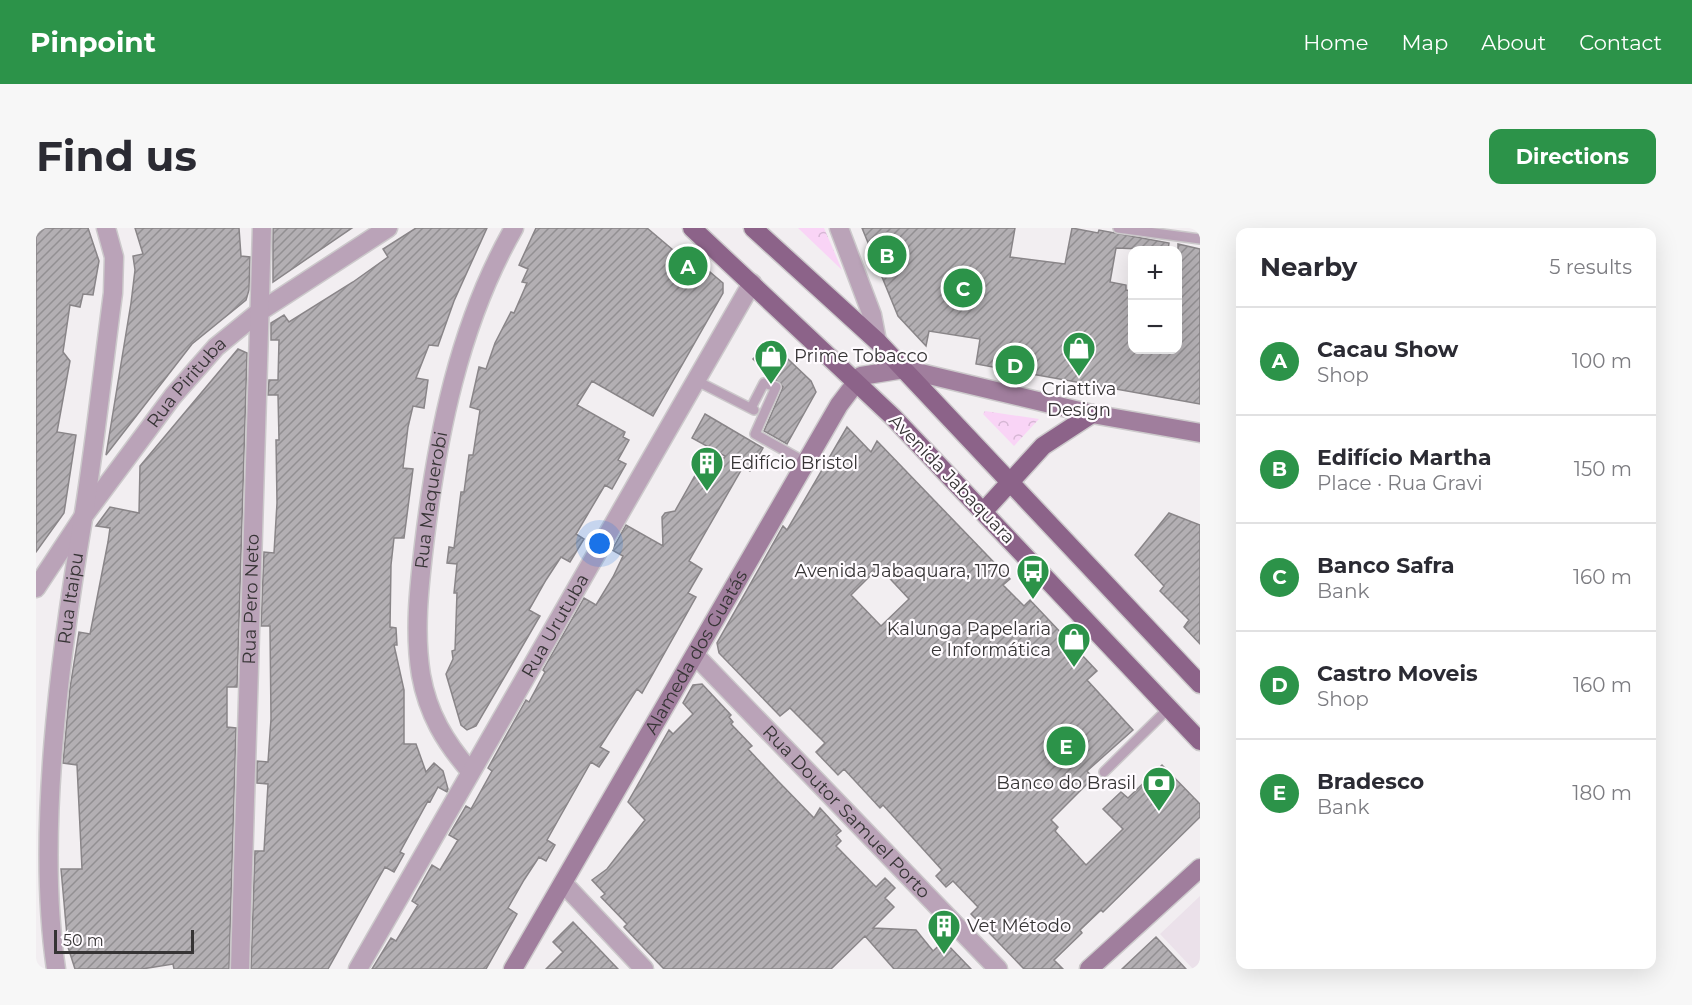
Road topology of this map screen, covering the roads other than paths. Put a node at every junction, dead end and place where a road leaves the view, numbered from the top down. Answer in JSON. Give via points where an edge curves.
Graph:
{"nodes":[{"id":1,"x":106,"y":228,"type":"edge"},
{"id":2,"x":262,"y":228,"type":"edge"},
{"id":3,"x":388,"y":228,"type":"edge"},
{"id":4,"x":514,"y":228,"type":"edge"},
{"id":5,"x":692,"y":228,"type":"edge"},
{"id":6,"x":753,"y":228,"type":"edge"},
{"id":7,"x":839,"y":228,"type":"edge"},
{"id":8,"x":1118,"y":228,"type":"edge"},
{"id":9,"x":1200,"y":238,"type":"edge"},
{"id":10,"x":752,"y":283,"type":"junction"},
{"id":11,"x":259,"y":312,"type":"junction"},
{"id":12,"x":877,"y":341,"type":"junction"},
{"id":13,"x":904,"y":369,"type":"junction"},
{"id":14,"x":694,"y":380,"type":"junction"},
{"id":15,"x":856,"y":380,"type":"junction"},
{"id":16,"x":751,"y":408,"type":"junction"},
{"id":17,"x":763,"y":414,"type":"junction"},
{"id":18,"x":1092,"y":414,"type":"junction"},
{"id":19,"x":1200,"y":433,"type":"edge"},
{"id":20,"x":805,"y":462,"type":"junction"},
{"id":21,"x":1010,"y":481,"type":"junction"},
{"id":22,"x":983,"y":512,"type":"junction"},
{"id":23,"x":83,"y":517,"type":"junction"},
{"id":24,"x":36,"y":588,"type":"edge"},
{"id":25,"x":694,"y":655,"type":"junction"},
{"id":26,"x":1200,"y":684,"type":"edge"},
{"id":27,"x":1169,"y":708,"type":"junction"},
{"id":28,"x":1200,"y":741,"type":"edge"},
{"id":29,"x":470,"y":771,"type":"junction"},
{"id":30,"x":1104,"y":772,"type":"dead end"},
{"id":31,"x":1200,"y":868,"type":"edge"},
{"id":32,"x":563,"y":883,"type":"junction"},
{"id":33,"x":56,"y":969,"type":"edge"},
{"id":34,"x":240,"y":969,"type":"edge"},
{"id":35,"x":358,"y":969,"type":"edge"},
{"id":36,"x":513,"y":969,"type":"edge"},
{"id":37,"x":644,"y":969,"type":"edge"},
{"id":38,"x":998,"y":969,"type":"edge"},
{"id":39,"x":1089,"y":969,"type":"edge"}],
"edges":[{"from":1,"to":23,"type":"street","name":"Rua Itaipu","via":[[114,257],[113,293]]},
{"from":2,"to":11,"type":"street","name":"Rua Pero Neto"},
{"from":3,"to":11,"type":"street","name":"Rua Pirituba"},
{"from":4,"to":29,"type":"street","name":"Rua Maquerobi","via":[[477,307],[453,380],[427,525],[418,603],[418,649],[429,705],[440,734]]},
{"from":5,"to":10,"type":"main road","name":"Avenida Jabaquara"},
{"from":6,"to":12,"type":"main road"},
{"from":7,"to":12,"type":"street","via":[[873,315]]},
{"from":8,"to":9,"type":"lane"},
{"from":10,"to":14,"type":"street","name":"Rua Urutuba"},
{"from":10,"to":15,"type":"main road","name":"Avenida Jabaquara"},
{"from":11,"to":23,"type":"street","name":"Rua Pirituba","via":[[195,369]]},
{"from":11,"to":34,"type":"street","name":"Rua Pero Neto"},
{"from":12,"to":13,"type":"main road"},
{"from":13,"to":15,"type":"street","via":[[876,371]]},
{"from":13,"to":18,"type":"street"},
{"from":13,"to":21,"type":"main road"},
{"from":14,"to":16,"type":"lane"},
{"from":14,"to":29,"type":"street","name":"Rua Urutuba"},
{"from":15,"to":20,"type":"street","name":"Alameda dos Guatás"},
{"from":15,"to":22,"type":"main road","name":"Avenida Jabaquara"},
{"from":16,"to":17,"type":"lane"},
{"from":16,"to":17,"type":"lane","via":[[767,382],[776,390]]},
{"from":17,"to":20,"type":"lane","via":[[755,434]]},
{"from":18,"to":19,"type":"street"},
{"from":18,"to":21,"type":"main road","via":[[1043,446]]},
{"from":20,"to":25,"type":"street","name":"Alameda dos Guatás"},
{"from":21,"to":22,"type":"main road"},
{"from":21,"to":26,"type":"main road"},
{"from":22,"to":27,"type":"main road","name":"Avenida Jabaquara"},
{"from":23,"to":24,"type":"street","name":"Rua Pirituba"},
{"from":23,"to":33,"type":"street","name":"Rua Itaipu","via":[[49,706],[42,771],[41,890]]},
{"from":25,"to":32,"type":"street","name":"Alameda dos Guatás"},
{"from":25,"to":38,"type":"street","name":"Rua Doutor Samuel Porto"},
{"from":27,"to":28,"type":"main road","name":"Avenida Jabaquara"},
{"from":27,"to":30,"type":"lane"},
{"from":29,"to":35,"type":"street","name":"Rua Urutuba"},
{"from":31,"to":39,"type":"street"},
{"from":32,"to":36,"type":"street","name":"Alameda dos Guatás"},
{"from":32,"to":37,"type":"street"}]}
